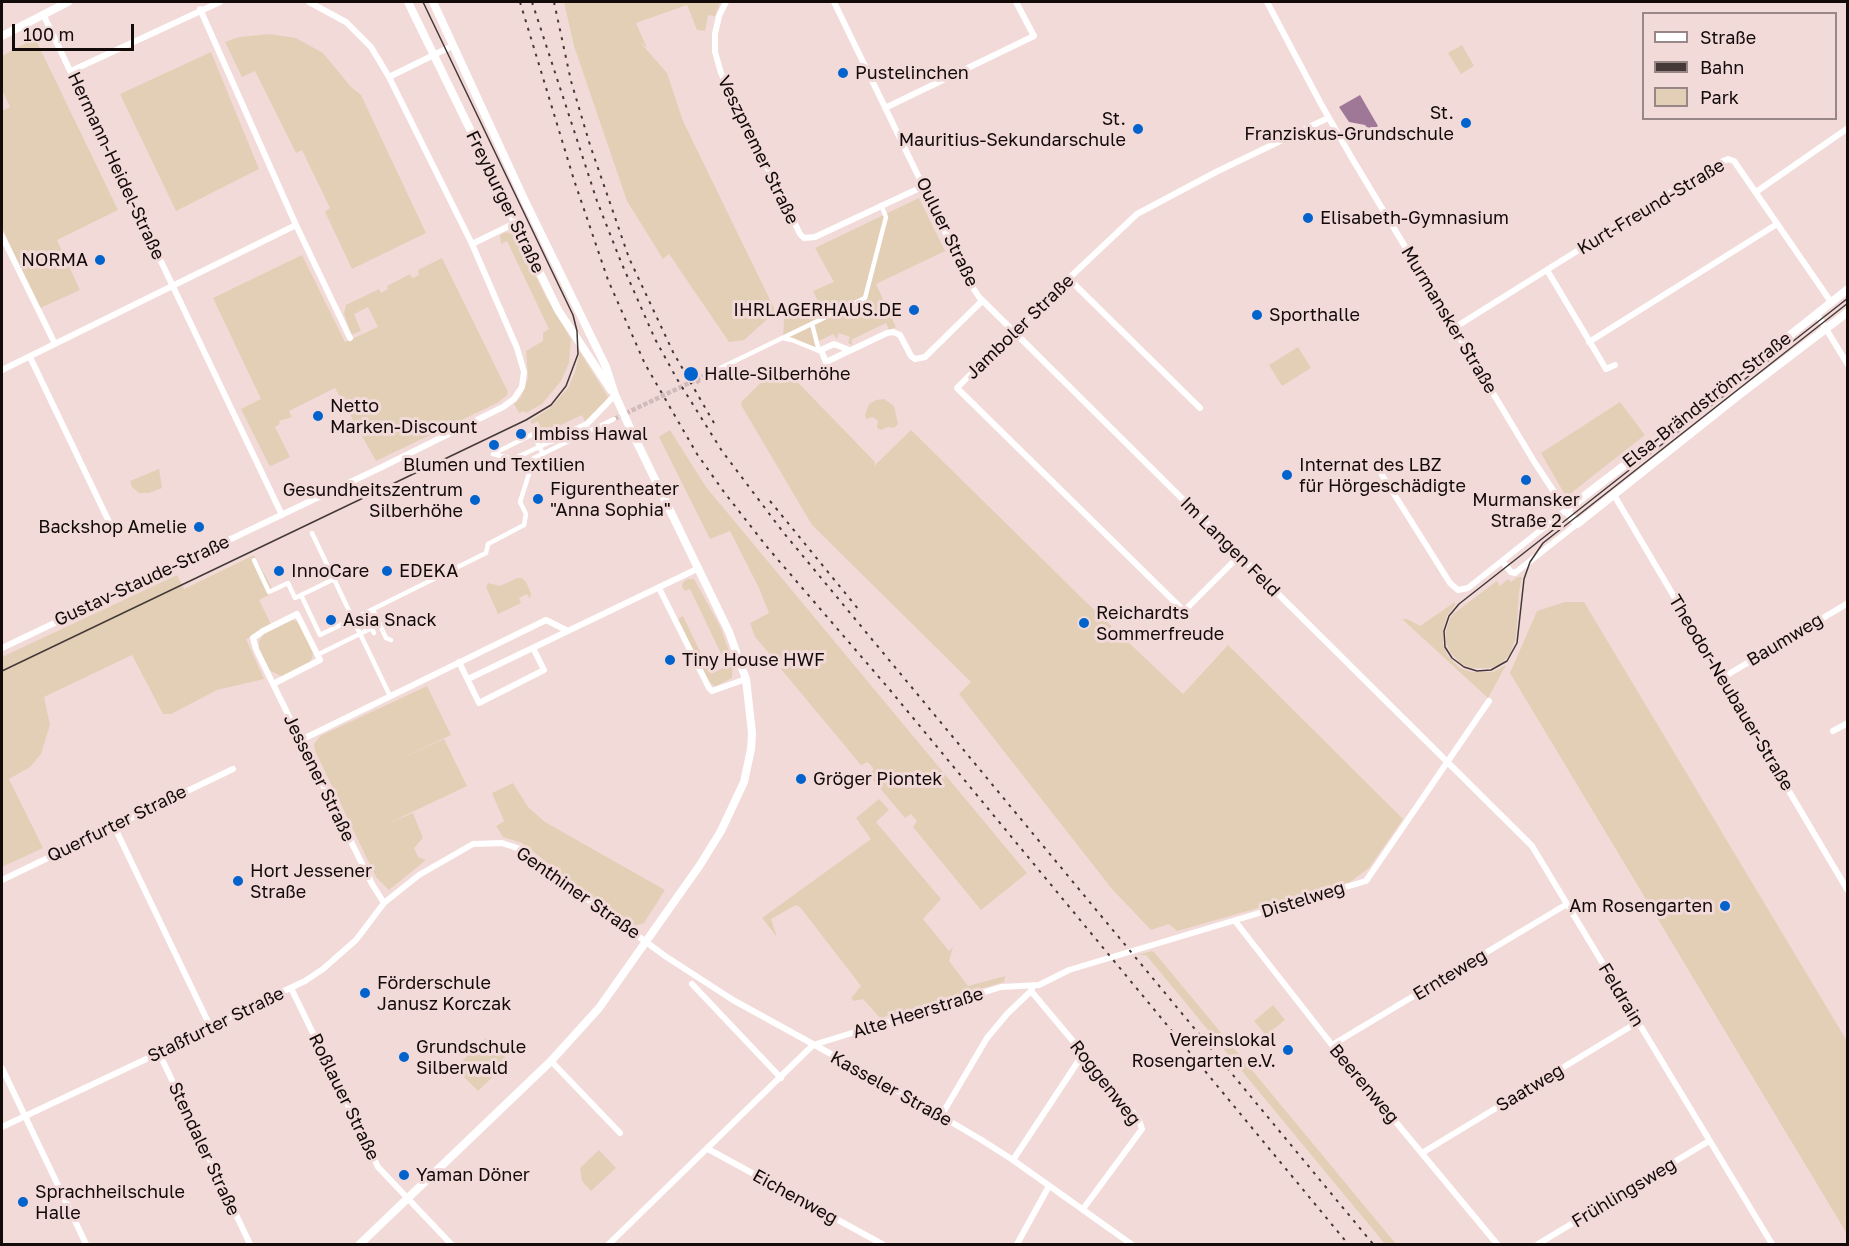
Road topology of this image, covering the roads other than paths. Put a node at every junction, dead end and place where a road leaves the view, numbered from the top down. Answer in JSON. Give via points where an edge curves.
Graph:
{"nodes":[{"id":1,"x":68,"y":2,"type":"edge"},
{"id":2,"x":220,"y":2,"type":"edge"},
{"id":3,"x":309,"y":2,"type":"edge"},
{"id":4,"x":408,"y":2,"type":"edge"},
{"id":5,"x":433,"y":2,"type":"edge"},
{"id":6,"x":726,"y":2,"type":"edge"},
{"id":7,"x":834,"y":2,"type":"edge"},
{"id":8,"x":1016,"y":2,"type":"edge"},
{"id":9,"x":1267,"y":2,"type":"edge"},
{"id":10,"x":200,"y":9,"type":"junction"},
{"id":11,"x":44,"y":14,"type":"junction"},
{"id":12,"x":2,"y":36,"type":"edge"},
{"id":13,"x":452,"y":46,"type":"junction"},
{"id":14,"x":435,"y":55,"type":"junction"},
{"id":15,"x":71,"y":71,"type":"junction"},
{"id":16,"x":389,"y":77,"type":"junction"},
{"id":17,"x":885,"y":108,"type":"junction"},
{"id":18,"x":1328,"y":118,"type":"junction"},
{"id":19,"x":1848,"y":128,"type":"edge"},
{"id":20,"x":924,"y":186,"type":"junction"},
{"id":21,"x":1756,"y":192,"type":"junction"},
{"id":22,"x":881,"y":205,"type":"junction"},
{"id":23,"x":515,"y":223,"type":"junction"},
{"id":24,"x":1777,"y":224,"type":"junction"},
{"id":25,"x":296,"y":225,"type":"junction"},
{"id":26,"x":2,"y":236,"type":"edge"},
{"id":27,"x":472,"y":244,"type":"junction"},
{"id":28,"x":1547,"y":270,"type":"junction"},
{"id":29,"x":1069,"y":279,"type":"junction"},
{"id":30,"x":172,"y":285,"type":"junction"},
{"id":31,"x":1848,"y":289,"type":"edge"},
{"id":32,"x":982,"y":301,"type":"junction"},
{"id":33,"x":1832,"y":302,"type":"junction"},
{"id":34,"x":1848,"y":312,"type":"edge"},
{"id":35,"x":1817,"y":314,"type":"junction"},
{"id":36,"x":812,"y":324,"type":"junction"},
{"id":37,"x":1454,"y":328,"type":"junction"},
{"id":38,"x":1826,"y":329,"type":"junction"},
{"id":39,"x":1013,"y":331,"type":"junction"},
{"id":40,"x":350,"y":338,"type":"dead end"},
{"id":41,"x":782,"y":338,"type":"junction"},
{"id":42,"x":1589,"y":342,"type":"junction"},
{"id":43,"x":55,"y":344,"type":"junction"},
{"id":44,"x":849,"y":350,"type":"dead end"},
{"id":45,"x":30,"y":357,"type":"junction"},
{"id":46,"x":1615,"y":365,"type":"dead end"},
{"id":47,"x":1848,"y":365,"type":"edge"},
{"id":48,"x":2,"y":370,"type":"edge"},
{"id":49,"x":708,"y":374,"type":"tunnel mouth"},
{"id":50,"x":615,"y":395,"type":"junction"},
{"id":51,"x":1200,"y":408,"type":"dead end"},
{"id":52,"x":614,"y":419,"type":"tunnel mouth"},
{"id":53,"x":552,"y":441,"type":"joint"},
{"id":54,"x":539,"y":447,"type":"junction"},
{"id":55,"x":543,"y":454,"type":"junction"},
{"id":56,"x":1382,"y":475,"type":"dead end"},
{"id":57,"x":1604,"y":481,"type":"junction"},
{"id":58,"x":1614,"y":495,"type":"junction"},
{"id":59,"x":1566,"y":510,"type":"junction"},
{"id":60,"x":282,"y":514,"type":"junction"},
{"id":61,"x":1577,"y":524,"type":"junction"},
{"id":62,"x":112,"y":528,"type":"dead end"},
{"id":63,"x":312,"y":532,"type":"dead end"},
{"id":64,"x":1239,"y":556,"type":"junction"},
{"id":65,"x":254,"y":560,"type":"dead end"},
{"id":66,"x":1502,"y":561,"type":"junction"},
{"id":67,"x":699,"y":568,"type":"junction"},
{"id":68,"x":334,"y":579,"type":"junction"},
{"id":69,"x":659,"y":588,"type":"junction"},
{"id":70,"x":301,"y":596,"type":"junction"},
{"id":71,"x":1848,"y":603,"type":"edge"},
{"id":72,"x":373,"y":610,"type":"junction"},
{"id":73,"x":364,"y":614,"type":"junction"},
{"id":74,"x":353,"y":619,"type":"junction"},
{"id":75,"x":380,"y":624,"type":"junction"},
{"id":76,"x":373,"y":631,"type":"junction"},
{"id":77,"x":568,"y":631,"type":"junction"},
{"id":78,"x":360,"y":634,"type":"junction"},
{"id":79,"x":391,"y":640,"type":"dead end"},
{"id":80,"x":2,"y":648,"type":"edge"},
{"id":81,"x":533,"y":648,"type":"junction"},
{"id":82,"x":317,"y":655,"type":"junction"},
{"id":83,"x":459,"y":662,"type":"junction"},
{"id":84,"x":1722,"y":678,"type":"junction"},
{"id":85,"x":468,"y":679,"type":"junction"},
{"id":86,"x":746,"y":679,"type":"junction"},
{"id":87,"x":273,"y":684,"type":"junction"},
{"id":88,"x":390,"y":696,"type":"junction"},
{"id":89,"x":1490,"y":701,"type":"dead end"},
{"id":90,"x":1848,"y":723,"type":"edge"},
{"id":91,"x":1833,"y":731,"type":"dead end"},
{"id":92,"x":301,"y":740,"type":"junction"},
{"id":93,"x":1448,"y":762,"type":"junction"},
{"id":94,"x":233,"y":769,"type":"dead end"},
{"id":95,"x":114,"y":826,"type":"junction"},
{"id":96,"x":2,"y":880,"type":"edge"},
{"id":97,"x":1848,"y":891,"type":"edge"},
{"id":98,"x":384,"y":903,"type":"junction"},
{"id":99,"x":1567,"y":904,"type":"junction"},
{"id":100,"x":1235,"y":921,"type":"junction"},
{"id":101,"x":646,"y":941,"type":"junction"},
{"id":102,"x":692,"y":984,"type":"dead end"},
{"id":103,"x":291,"y":988,"type":"junction"},
{"id":104,"x":1032,"y":989,"type":"junction"},
{"id":105,"x":1638,"y":1022,"type":"junction"},
{"id":106,"x":210,"y":1026,"type":"junction"},
{"id":107,"x":813,"y":1045,"type":"junction"},
{"id":108,"x":1332,"y":1045,"type":"junction"},
{"id":109,"x":159,"y":1053,"type":"junction"},
{"id":110,"x":1083,"y":1054,"type":"junction"},
{"id":111,"x":550,"y":1061,"type":"junction"},
{"id":112,"x":2,"y":1068,"type":"edge"},
{"id":113,"x":781,"y":1078,"type":"junction"},
{"id":114,"x":25,"y":1116,"type":"junction"},
{"id":115,"x":941,"y":1116,"type":"junction"},
{"id":116,"x":2,"y":1127,"type":"edge"},
{"id":117,"x":620,"y":1133,"type":"dead end"},
{"id":118,"x":1709,"y":1141,"type":"junction"},
{"id":119,"x":708,"y":1149,"type":"junction"},
{"id":120,"x":1422,"y":1153,"type":"junction"},
{"id":121,"x":1013,"y":1160,"type":"junction"},
{"id":122,"x":1049,"y":1186,"type":"junction"},
{"id":123,"x":407,"y":1199,"type":"junction"},
{"id":124,"x":1083,"y":1209,"type":"junction"},
{"id":125,"x":86,"y":1245,"type":"edge"},
{"id":126,"x":250,"y":1245,"type":"edge"},
{"id":127,"x":360,"y":1245,"type":"edge"},
{"id":128,"x":451,"y":1245,"type":"edge"},
{"id":129,"x":609,"y":1245,"type":"edge"},
{"id":130,"x":882,"y":1245,"type":"edge"},
{"id":131,"x":1017,"y":1245,"type":"edge"},
{"id":132,"x":1131,"y":1245,"type":"edge"},
{"id":133,"x":1497,"y":1245,"type":"edge"},
{"id":134,"x":1538,"y":1245,"type":"edge"},
{"id":135,"x":1772,"y":1245,"type":"edge"}],
"edges":[{"from":1,"to":11,"type":"street"},
{"from":2,"to":10,"type":"street"},
{"from":3,"to":16,"type":"street","name":"Gustav-Staude-Straße","via":[[346,22],[371,47]]},
{"from":4,"to":14,"type":"street","name":"Freyburger Straße"},
{"from":5,"to":13,"type":"street","name":"Freyburger Straße"},
{"from":6,"to":22,"type":"street","name":"Veszpremer Straße","via":[[715,34],[721,73],[800,234],[804,238],[815,237]]},
{"from":7,"to":17,"type":"street","name":"Ouluer Straße"},
{"from":8,"to":17,"type":"street","via":[[1034,36]]},
{"from":9,"to":18,"type":"street","name":"Murmansker Straße"},
{"from":10,"to":15,"type":"street"},
{"from":10,"to":25,"type":"street"},
{"from":11,"to":12,"type":"street"},
{"from":11,"to":15,"type":"street","name":"Hermann-Heidel-Straße"},
{"from":13,"to":14,"type":"street"},
{"from":13,"to":50,"type":"street","name":"Freyburger Straße","via":[[606,367]]},
{"from":14,"to":16,"type":"street"},
{"from":14,"to":23,"type":"street","name":"Freyburger Straße"},
{"from":15,"to":30,"type":"street","name":"Hermann-Heidel-Straße"},
{"from":16,"to":27,"type":"street","name":"Gustav-Staude-Straße"},
{"from":17,"to":20,"type":"street","name":"Ouluer Straße"},
{"from":18,"to":29,"type":"street","name":"Jamboler Straße","via":[[1137,214]]},
{"from":18,"to":37,"type":"street","name":"Murmansker Straße"},
{"from":19,"to":21,"type":"street"},
{"from":20,"to":22,"type":"street","name":"Veszpremer Straße"},
{"from":20,"to":32,"type":"street","name":"Ouluer Straße"},
{"from":21,"to":24,"type":"street","name":"Kurt-Freund-Straße"},
{"from":21,"to":28,"type":"street","name":"Kurt-Freund-Straße","via":[[1734,161],[1722,161]]},
{"from":22,"to":36,"type":"street","via":[[886,217],[865,298]]},
{"from":23,"to":27,"type":"street"},
{"from":23,"to":50,"type":"street","name":"Freyburger Straße","via":[[561,315]]},
{"from":24,"to":33,"type":"street","name":"Kurt-Freund-Straße"},
{"from":24,"to":42,"type":"street"},
{"from":25,"to":30,"type":"street"},
{"from":25,"to":40,"type":"street"},
{"from":26,"to":43,"type":"street"},
{"from":27,"to":60,"type":"street","name":"Gustav-Staude-Straße","via":[[520,357],[522,387],[514,399],[463,428]]},
{"from":28,"to":37,"type":"street","name":"Kurt-Freund-Straße"},
{"from":28,"to":42,"type":"street"},
{"from":29,"to":39,"type":"street","name":"Jamboler Straße"},
{"from":29,"to":51,"type":"street"},
{"from":30,"to":43,"type":"street"},
{"from":30,"to":60,"type":"street","name":"Hermann-Heidel-Straße"},
{"from":31,"to":33,"type":"street","name":"Elsa-Brändström-Straße"},
{"from":32,"to":39,"type":"street","name":"Ouluer Straße"},
{"from":32,"to":44,"type":"street","name":"Ouluer Straße","via":[[925,357],[911,356],[900,335],[893,332]]},
{"from":33,"to":35,"type":"street","name":"Elsa-Brändström-Straße"},
{"from":34,"to":38,"type":"street","name":"Elsa-Brändström-Straße"},
{"from":35,"to":38,"type":"street"},
{"from":35,"to":57,"type":"street","name":"Elsa-Brändström-Straße"},
{"from":36,"to":41,"type":"street"},
{"from":36,"to":41,"type":"street","via":[[819,351]]},
{"from":37,"to":59,"type":"street","name":"Murmansker Straße"},
{"from":38,"to":47,"type":"street"},
{"from":38,"to":58,"type":"street","name":"Elsa-Brändström-Straße"},
{"from":39,"to":64,"type":"street","name":"Im Langen Feld"},
{"from":39,"to":64,"type":"street","name":"Jamboler Straße","via":[[957,388],[965,396],[1184,611]]},
{"from":41,"to":49,"type":"street"},
{"from":42,"to":46,"type":"street","via":[[1606,369]]},
{"from":43,"to":45,"type":"street"},
{"from":45,"to":48,"type":"street"},
{"from":45,"to":62,"type":"street"},
{"from":50,"to":53,"type":"street","via":[[587,424]]},
{"from":50,"to":67,"type":"street","name":"Freyburger Straße"},
{"from":52,"to":55,"type":"street"},
{"from":53,"to":54,"type":"street"},
{"from":54,"to":54,"type":"street","via":[[513,459],[493,454],[533,434]]},
{"from":54,"to":55,"type":"street"},
{"from":55,"to":72,"type":"street","via":[[534,458],[520,502],[526,513],[524,525],[488,544],[486,553]]},
{"from":56,"to":66,"type":"street","name":"Elsa-Brändström-Straße","via":[[1455,588],[1468,588]]},
{"from":57,"to":58,"type":"street"},
{"from":57,"to":59,"type":"street","name":"Elsa-Brändström-Straße"},
{"from":58,"to":61,"type":"street","name":"Elsa-Brändström-Straße"},
{"from":58,"to":84,"type":"street","name":"Theodor-Neubauer-Straße"},
{"from":59,"to":61,"type":"street"},
{"from":59,"to":66,"type":"street","name":"Elsa-Brändström-Straße"},
{"from":60,"to":80,"type":"street","name":"Gustav-Staude-Straße"},
{"from":61,"to":66,"type":"street","name":"Elsa-Brändström-Straße","via":[[1515,573]]},
{"from":63,"to":68,"type":"street"},
{"from":64,"to":93,"type":"street","name":"Im Langen Feld"},
{"from":65,"to":70,"type":"street","via":[[269,592],[288,583],[295,598]]},
{"from":67,"to":69,"type":"street"},
{"from":67,"to":86,"type":"street","name":"Freyburger Straße"},
{"from":68,"to":70,"type":"street"},
{"from":68,"to":74,"type":"street"},
{"from":69,"to":77,"type":"street"},
{"from":69,"to":86,"type":"street","via":[[709,688],[712,691]]},
{"from":70,"to":74,"type":"street","via":[[320,635]]},
{"from":71,"to":84,"type":"street","name":"Baumweg"},
{"from":72,"to":73,"type":"street"},
{"from":72,"to":75,"type":"street"},
{"from":73,"to":74,"type":"street"},
{"from":73,"to":76,"type":"street"},
{"from":74,"to":78,"type":"street"},
{"from":75,"to":76,"type":"street"},
{"from":75,"to":79,"type":"street"},
{"from":76,"to":78,"type":"street"},
{"from":77,"to":81,"type":"street"},
{"from":77,"to":83,"type":"street","via":[[546,620]]},
{"from":78,"to":82,"type":"street"},
{"from":78,"to":88,"type":"street"},
{"from":81,"to":85,"type":"street"},
{"from":81,"to":85,"type":"street","via":[[543,670],[479,704]]},
{"from":82,"to":87,"type":"street","via":[[320,660]]},
{"from":82,"to":87,"type":"street","name":"Jessener Straße","via":[[297,614],[262,631],[253,638]]},
{"from":83,"to":85,"type":"street"},
{"from":83,"to":88,"type":"street"},
{"from":84,"to":97,"type":"street","name":"Theodor-Neubauer-Straße"},
{"from":86,"to":101,"type":"street","name":"Freyburger Straße","via":[[752,733],[740,795],[707,855]]},
{"from":87,"to":92,"type":"street","name":"Jessener Straße"},
{"from":88,"to":92,"type":"street"},
{"from":89,"to":93,"type":"street","name":"Distelweg"},
{"from":90,"to":91,"type":"street"},
{"from":92,"to":98,"type":"street","name":"Jessener Straße"},
{"from":93,"to":99,"type":"street","name":"Feldrain","via":[[1532,846]]},
{"from":93,"to":100,"type":"street","name":"Distelweg","via":[[1366,882]]},
{"from":94,"to":95,"type":"street","name":"Querfurter Straße"},
{"from":95,"to":96,"type":"street","name":"Querfurter Straße"},
{"from":95,"to":106,"type":"street"},
{"from":98,"to":101,"type":"street","name":"Genthiner Straße","via":[[418,875],[473,844],[502,843],[520,849]]},
{"from":98,"to":103,"type":"street","name":"Staßfurter Straße","via":[[356,940],[323,969]]},
{"from":99,"to":105,"type":"street","name":"Feldrain"},
{"from":99,"to":108,"type":"street","name":"Ernteweg"},
{"from":100,"to":104,"type":"street","name":"Distelweg","via":[[1070,970]]},
{"from":100,"to":108,"type":"street","name":"Beerenweg"},
{"from":101,"to":107,"type":"street","name":"Kasseler Straße","via":[[734,1000]]},
{"from":101,"to":111,"type":"street","name":"Freyburger Straße","via":[[599,1008]]},
{"from":102,"to":113,"type":"street"},
{"from":103,"to":106,"type":"street","name":"Staßfurter Straße"},
{"from":103,"to":123,"type":"street","name":"Roßlauer Straße","via":[[378,1167]]},
{"from":104,"to":107,"type":"street","name":"Alte Heerstraße","via":[[1001,987]]},
{"from":104,"to":110,"type":"street","name":"Roggenweg"},
{"from":104,"to":115,"type":"street","via":[[987,1038]]},
{"from":105,"to":118,"type":"street","name":"Feldrain"},
{"from":105,"to":120,"type":"street","name":"Saatweg"},
{"from":106,"to":109,"type":"street","name":"Staßfurter Straße"},
{"from":107,"to":113,"type":"street","name":"Alte Heerstraße"},
{"from":107,"to":115,"type":"street","name":"Kasseler Straße"},
{"from":108,"to":120,"type":"street","name":"Beerenweg"},
{"from":109,"to":114,"type":"street","name":"Staßfurter Straße"},
{"from":109,"to":126,"type":"street","name":"Stendaler Straße"},
{"from":110,"to":121,"type":"street"},
{"from":110,"to":124,"type":"street","name":"Roggenweg","via":[[1139,1120],[1142,1129]]},
{"from":111,"to":117,"type":"street"},
{"from":111,"to":123,"type":"street","name":"Freyburger Straße"},
{"from":112,"to":114,"type":"street"},
{"from":113,"to":119,"type":"street","name":"Alte Heerstraße"},
{"from":114,"to":116,"type":"street","name":"Staßfurter Straße"},
{"from":114,"to":125,"type":"street"},
{"from":115,"to":121,"type":"street","name":"Kasseler Straße"},
{"from":118,"to":134,"type":"street","name":"Frühlingsweg"},
{"from":118,"to":135,"type":"street","name":"Feldrain"},
{"from":119,"to":129,"type":"street","name":"Alte Heerstraße"},
{"from":119,"to":130,"type":"street","name":"Eichenweg"},
{"from":120,"to":133,"type":"street","name":"Beerenweg"},
{"from":121,"to":122,"type":"street","name":"Kasseler Straße"},
{"from":122,"to":124,"type":"street","name":"Kasseler Straße"},
{"from":122,"to":131,"type":"street"},
{"from":123,"to":127,"type":"street","name":"Freyburger Straße"},
{"from":123,"to":128,"type":"street","name":"Roßlauer Straße"},
{"from":124,"to":132,"type":"street","name":"Kasseler Straße"}]}
